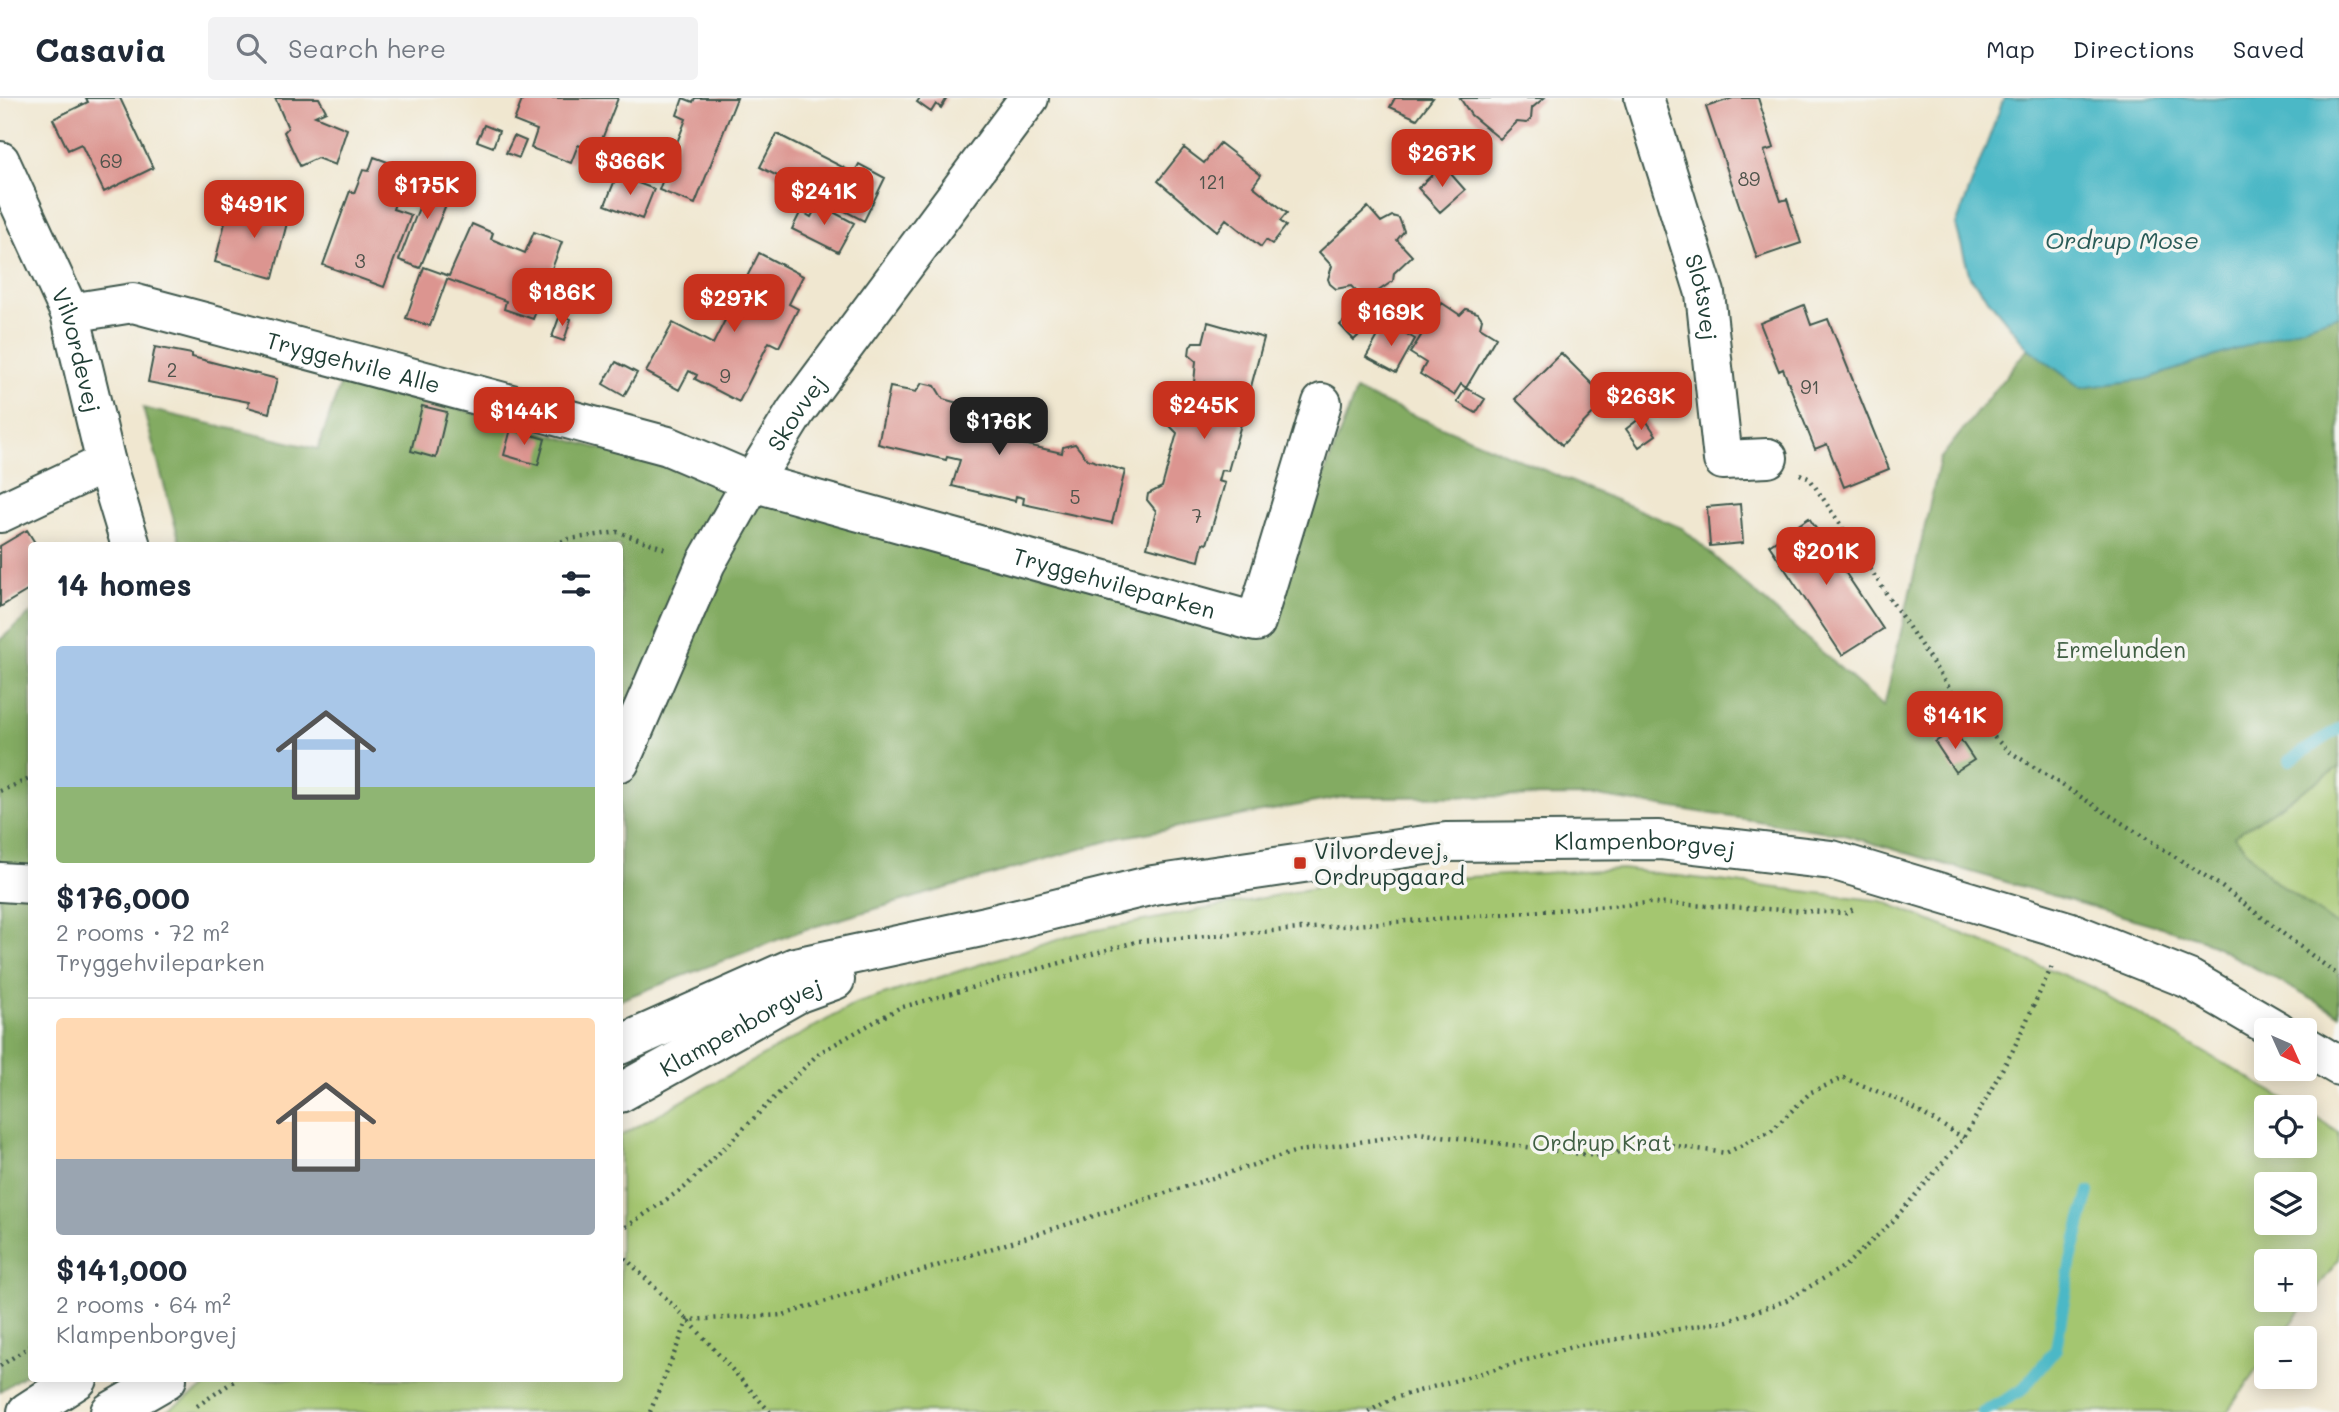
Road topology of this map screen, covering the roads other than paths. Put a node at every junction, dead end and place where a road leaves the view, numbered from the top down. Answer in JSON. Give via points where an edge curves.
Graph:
{"nodes":[{"id":1,"x":1029,"y":98,"type":"edge"},
{"id":2,"x":1644,"y":98,"type":"edge"},
{"id":3,"x":0,"y":161,"type":"edge"},
{"id":4,"x":70,"y":313,"type":"junction"},
{"id":5,"x":1322,"y":403,"type":"dead end"},
{"id":6,"x":1768,"y":458,"type":"road end"},
{"id":7,"x":106,"y":463,"type":"junction"},
{"id":8,"x":752,"y":482,"type":"junction"},
{"id":9,"x":0,"y":513,"type":"edge"},
{"id":10,"x":130,"y":542,"type":"edge"},
{"id":11,"x":623,"y":755,"type":"edge"},
{"id":12,"x":0,"y":882,"type":"edge"},
{"id":13,"x":28,"y":884,"type":"edge"},
{"id":14,"x":986,"y":926,"type":"junction"},
{"id":15,"x":2256,"y":1018,"type":"edge"},
{"id":16,"x":623,"y":1044,"type":"edge"},
{"id":17,"x":2317,"y":1053,"type":"edge"},
{"id":18,"x":2339,"y":1066,"type":"edge"},
{"id":19,"x":623,"y":1091,"type":"edge"},
{"id":20,"x":73,"y":1382,"type":"edge"},
{"id":21,"x":162,"y":1382,"type":"edge"},
{"id":22,"x":26,"y":1412,"type":"edge"},
{"id":23,"x":110,"y":1412,"type":"edge"}],
"edges":[{"from":1,"to":8,"type":"street","name":"Skovvej","via":[[796,411]]},
{"from":2,"to":6,"type":"street","name":"Slotsvej","via":[[1704,292],[1723,460]]},
{"from":3,"to":4,"type":"street","name":"Vilvordevej"},
{"from":4,"to":7,"type":"street","name":"Vilvordevej"},
{"from":4,"to":8,"type":"street","name":"Tryggehvile Alle","via":[[134,303],[668,446]]},
{"from":5,"to":8,"type":"street","name":"Tryggehvileparken","via":[[1256,622]]},
{"from":7,"to":9,"type":"street"},
{"from":7,"to":10,"type":"street","name":"Vilvordevej"},
{"from":8,"to":11,"type":"street","name":"Skovvej","via":[[706,563]]},
{"from":12,"to":13,"type":"street"},
{"from":14,"to":15,"type":"street","name":"Klampenborgvej","via":[[1153,885],[1446,842],[1658,840],[1832,860],[2068,930],[2189,979]]},
{"from":14,"to":16,"type":"street","name":"Klampenborgvej","via":[[795,967]]},
{"from":14,"to":19,"type":"street","name":"Klampenborgvej","via":[[799,993]]},
{"from":17,"to":18,"type":"street"},
{"from":20,"to":22,"type":"street"},
{"from":21,"to":23,"type":"street"}]}
